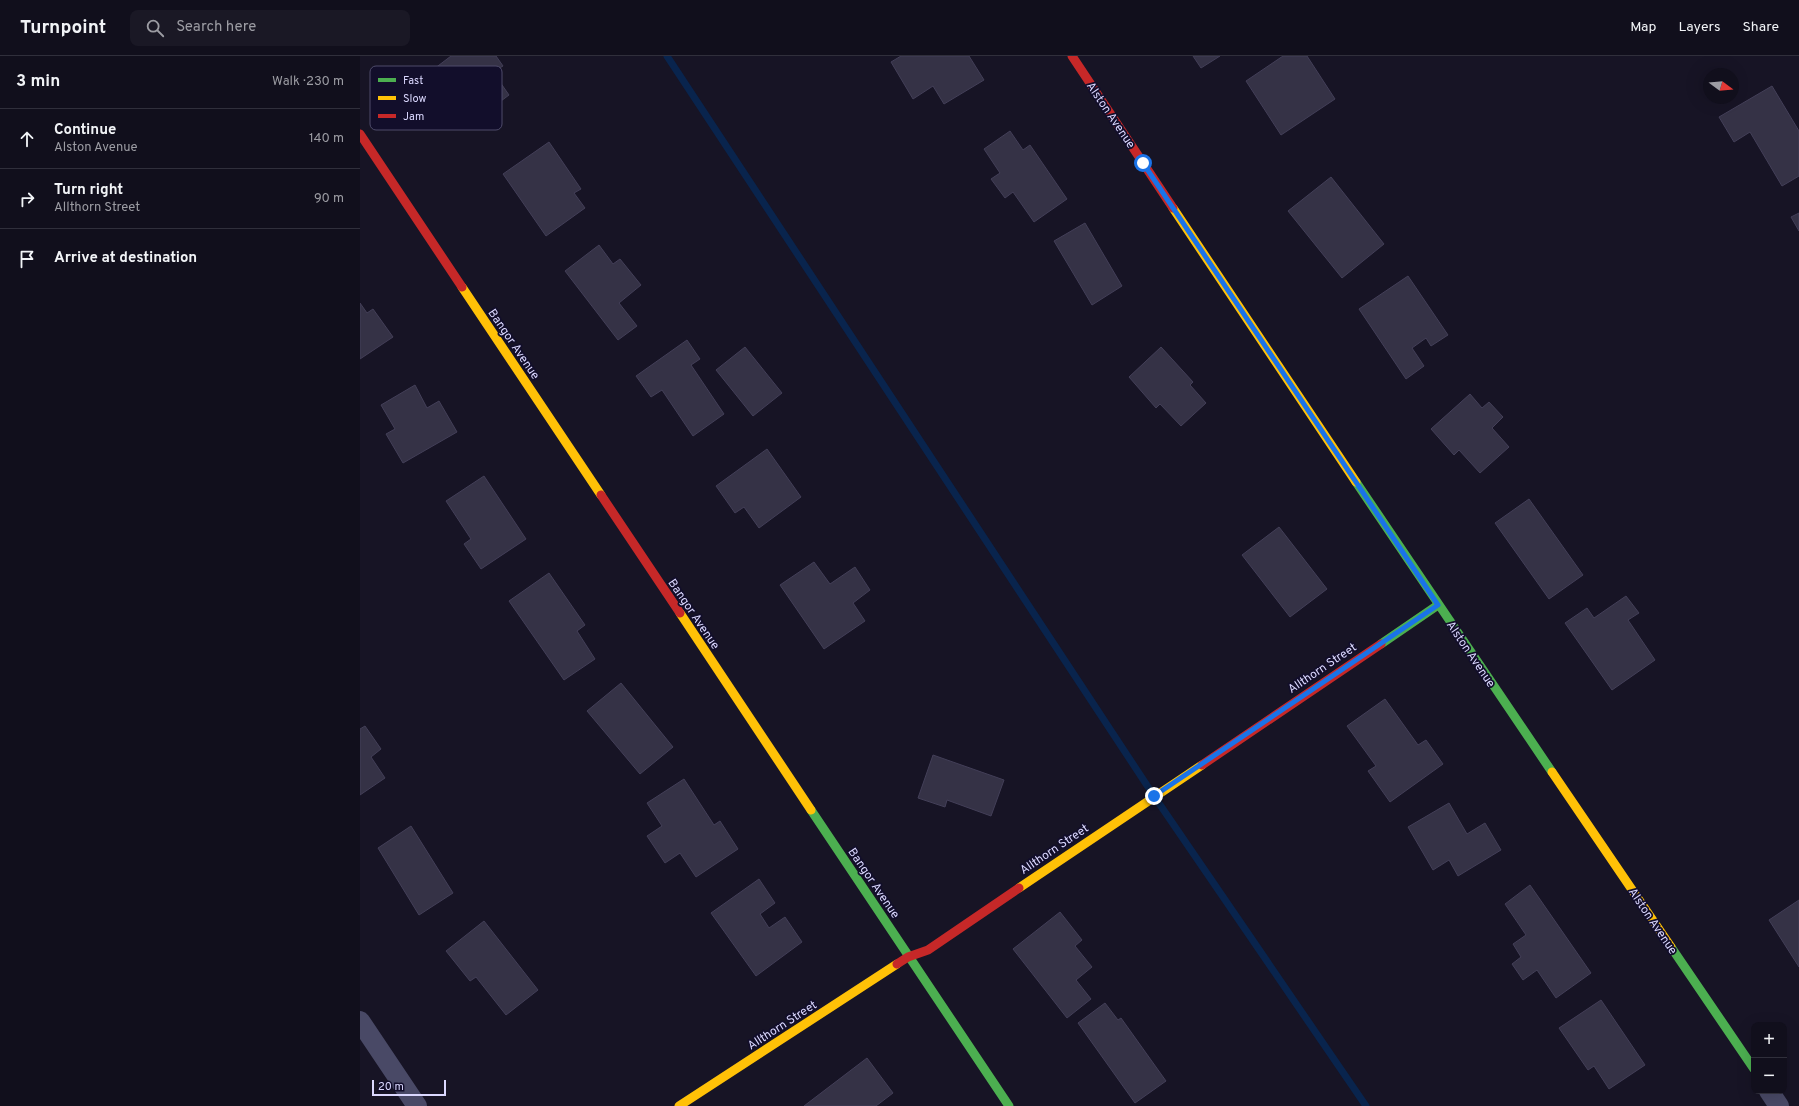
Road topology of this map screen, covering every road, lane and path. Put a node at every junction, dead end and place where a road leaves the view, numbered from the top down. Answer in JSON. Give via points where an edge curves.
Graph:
{"nodes":[{"id":1,"x":1072,"y":56,"type":"edge"},
{"id":2,"x":360,"y":134,"type":"edge"},
{"id":3,"x":1438,"y":605,"type":"junction"},
{"id":4,"x":908,"y":957,"type":"junction"},
{"id":5,"x":360,"y":1021,"type":"edge"},
{"id":6,"x":1751,"y":1065,"type":"edge"},
{"id":7,"x":1771,"y":1094,"type":"edge"},
{"id":8,"x":418,"y":1106,"type":"edge"},
{"id":9,"x":679,"y":1106,"type":"edge"},
{"id":10,"x":1009,"y":1106,"type":"edge"},
{"id":11,"x":1779,"y":1106,"type":"edge"}],
"edges":[{"from":1,"to":3,"type":"street","name":"Alston Avenue"},
{"from":2,"to":4,"type":"street","name":"Bangor Avenue"},
{"from":3,"to":4,"type":"street","name":"Allthorn Street","via":[[928,950]]},
{"from":3,"to":6,"type":"street","name":"Alston Avenue"},
{"from":4,"to":9,"type":"street","name":"Allthorn Street"},
{"from":4,"to":10,"type":"street","name":"Bangor Avenue"},
{"from":5,"to":8,"type":"street"},
{"from":7,"to":11,"type":"street"}]}
